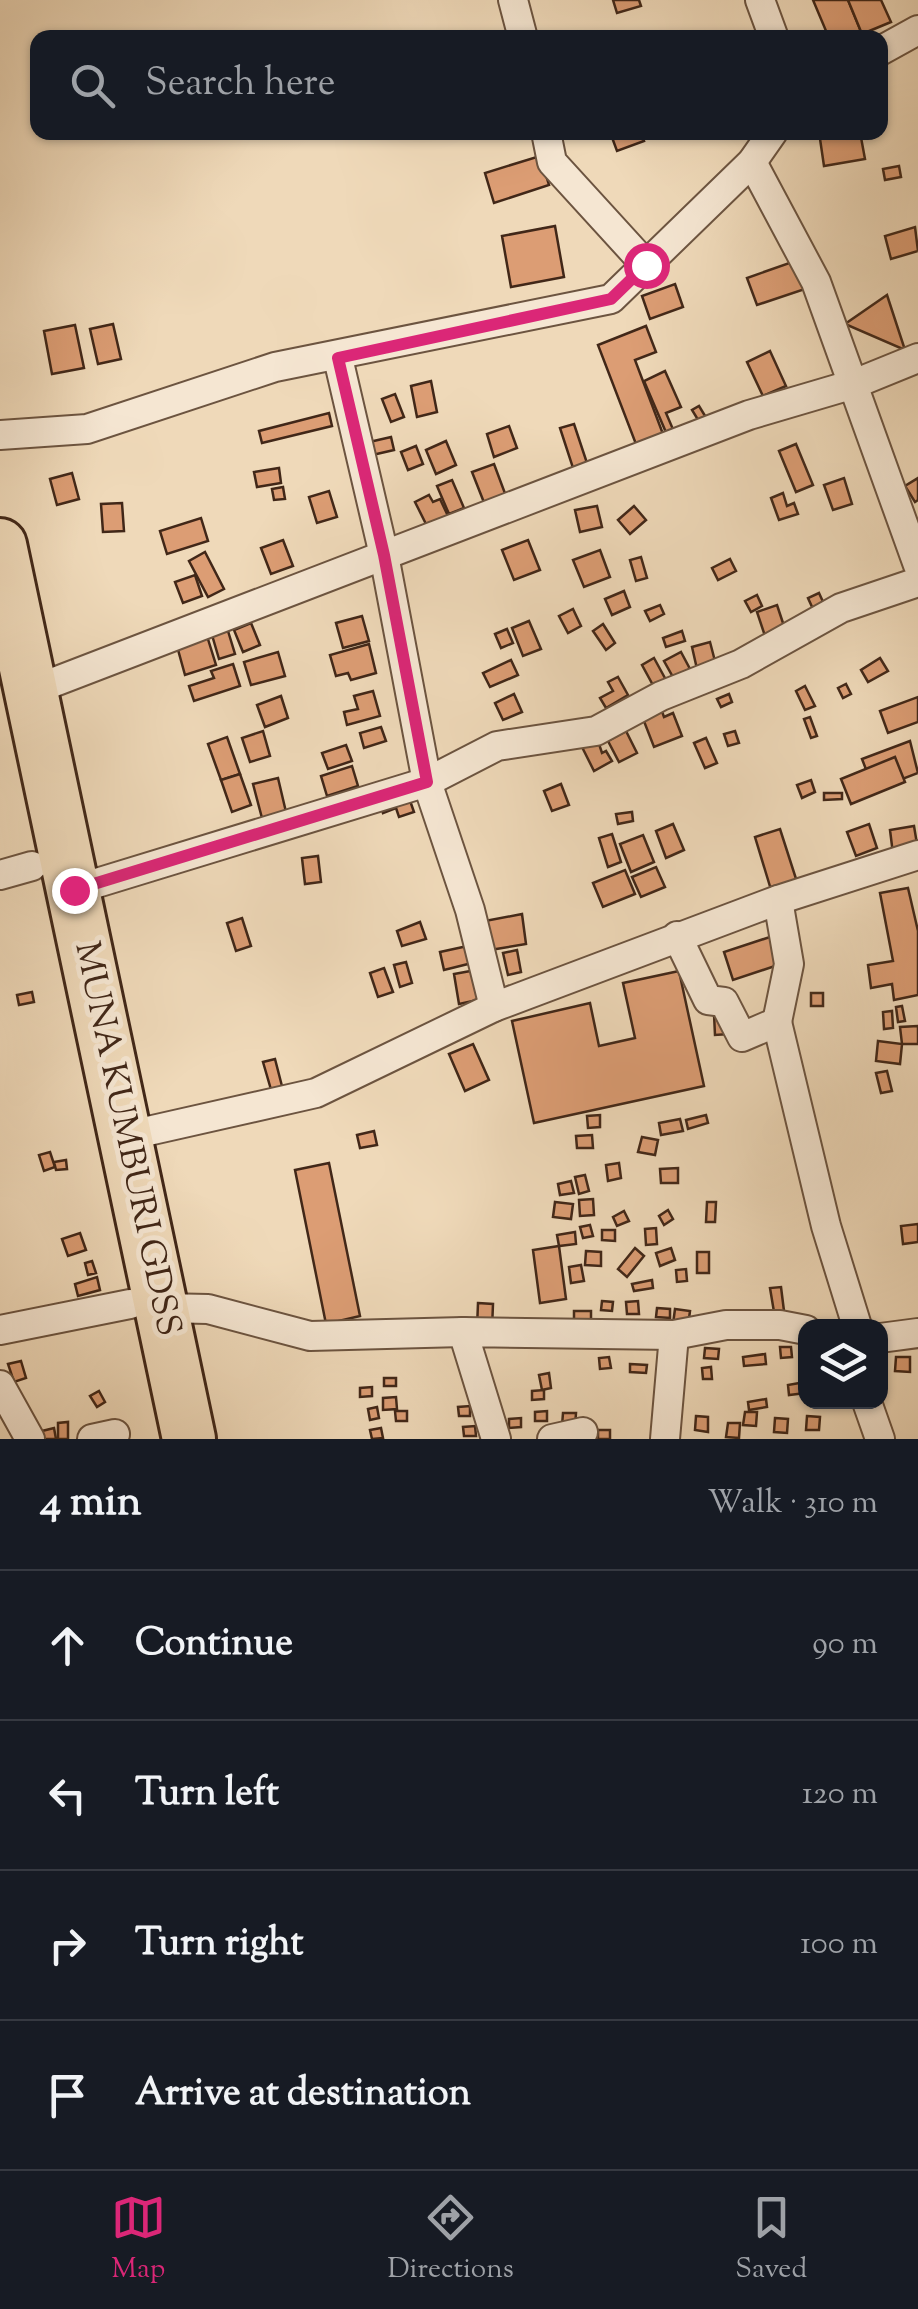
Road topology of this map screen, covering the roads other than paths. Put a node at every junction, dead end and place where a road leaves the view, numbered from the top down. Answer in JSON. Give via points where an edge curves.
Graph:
{"nodes":[{"id":1,"x":513,"y":0,"type":"edge"},
{"id":2,"x":760,"y":0,"type":"edge"},
{"id":3,"x":521,"y":30,"type":"edge"},
{"id":4,"x":771,"y":30,"type":"edge"},
{"id":5,"x":918,"y":30,"type":"edge"},
{"id":6,"x":888,"y":47,"type":"edge"},
{"id":7,"x":548,"y":140,"type":"edge"},
{"id":8,"x":767,"y":140,"type":"edge"},
{"id":9,"x":752,"y":162,"type":"junction"},
{"id":10,"x":646,"y":265,"type":"junction"},
{"id":11,"x":338,"y":358,"type":"junction"},
{"id":12,"x":918,"y":358,"type":"edge"},
{"id":13,"x":854,"y":384,"type":"junction"},
{"id":14,"x":0,"y":435,"type":"edge"},
{"id":15,"x":0,"y":545,"type":"edge"},
{"id":16,"x":384,"y":555,"type":"junction"},
{"id":17,"x":918,"y":565,"type":"edge"},
{"id":18,"x":918,"y":582,"type":"edge"},
{"id":19,"x":16,"y":702,"type":"edge"},
{"id":20,"x":427,"y":782,"type":"junction"},
{"id":21,"x":918,"y":855,"type":"edge"},
{"id":22,"x":35,"y":877,"type":"edge"},
{"id":23,"x":778,"y":900,"type":"junction"},
{"id":24,"x":677,"y":936,"type":"junction"},
{"id":25,"x":494,"y":1007,"type":"junction"},
{"id":26,"x":777,"y":1022,"type":"junction"},
{"id":27,"x":126,"y":1136,"type":"junction"},
{"id":28,"x":146,"y":1306,"type":"junction"},
{"id":29,"x":855,"y":1319,"type":"edge"},
{"id":30,"x":798,"y":1328,"type":"edge"},
{"id":31,"x":0,"y":1330,"type":"edge"},
{"id":32,"x":462,"y":1332,"type":"junction"},
{"id":33,"x":918,"y":1333,"type":"edge"},
{"id":34,"x":674,"y":1335,"type":"junction"},
{"id":35,"x":888,"y":1337,"type":"edge"},
{"id":36,"x":0,"y":1386,"type":"edge"},
{"id":37,"x":870,"y":1409,"type":"edge"},
{"id":38,"x":583,"y":1432,"type":"dead end"},
{"id":39,"x":122,"y":1437,"type":"edge"},
{"id":40,"x":30,"y":1439,"type":"edge"},
{"id":41,"x":189,"y":1439,"type":"edge"},
{"id":42,"x":496,"y":1439,"type":"edge"},
{"id":43,"x":552,"y":1439,"type":"edge"},
{"id":44,"x":665,"y":1439,"type":"edge"},
{"id":45,"x":880,"y":1439,"type":"edge"}],
"edges":[{"from":1,"to":3,"type":"street"},
{"from":2,"to":4,"type":"street"},
{"from":5,"to":6,"type":"street"},
{"from":7,"to":10,"type":"street","via":[[552,162]]},
{"from":8,"to":9,"type":"street"},
{"from":9,"to":10,"type":"street"},
{"from":9,"to":13,"type":"street","via":[[816,282]]},
{"from":10,"to":11,"type":"street","via":[[611,299]]},
{"from":11,"to":14,"type":"street","via":[[275,368],[88,429]]},
{"from":11,"to":16,"type":"street"},
{"from":12,"to":13,"type":"street"},
{"from":13,"to":16,"type":"street","via":[[748,415]]},
{"from":13,"to":17,"type":"street"},
{"from":15,"to":19,"type":"highway","name":"MUNA KUMBURI GDSS"},
{"from":16,"to":19,"type":"street"},
{"from":16,"to":20,"type":"street"},
{"from":18,"to":20,"type":"street","via":[[840,608],[741,664],[596,730],[496,746]]},
{"from":19,"to":22,"type":"highway","name":"MUNA KUMBURI GDSS"},
{"from":20,"to":22,"type":"street"},
{"from":20,"to":25,"type":"street"},
{"from":21,"to":23,"type":"street"},
{"from":22,"to":27,"type":"highway","name":"MUNA KUMBURI GDSS"},
{"from":22,"to":28,"type":"highway","name":"MUNA KUMBURI GDSS"},
{"from":23,"to":24,"type":"street"},
{"from":23,"to":26,"type":"street","via":[[789,964]]},
{"from":24,"to":25,"type":"street"},
{"from":24,"to":26,"type":"street","via":[[708,1000],[724,1002],[742,1037]]},
{"from":25,"to":27,"type":"street","via":[[316,1094]]},
{"from":26,"to":29,"type":"street"},
{"from":27,"to":28,"type":"highway","name":"MUNA KUMBURI GDSS"},
{"from":28,"to":31,"type":"street"},
{"from":28,"to":32,"type":"street","via":[[208,1309],[310,1336]]},
{"from":28,"to":39,"type":"highway","name":"MUNA KUMBURI GDSS"},
{"from":28,"to":41,"type":"highway","name":"MUNA KUMBURI GDSS"},
{"from":30,"to":34,"type":"street","via":[[726,1325]]},
{"from":32,"to":34,"type":"street"},
{"from":32,"to":42,"type":"street"},
{"from":33,"to":35,"type":"street"},
{"from":34,"to":44,"type":"street"},
{"from":36,"to":40,"type":"street"},
{"from":37,"to":45,"type":"street"},
{"from":38,"to":43,"type":"street"}]}
